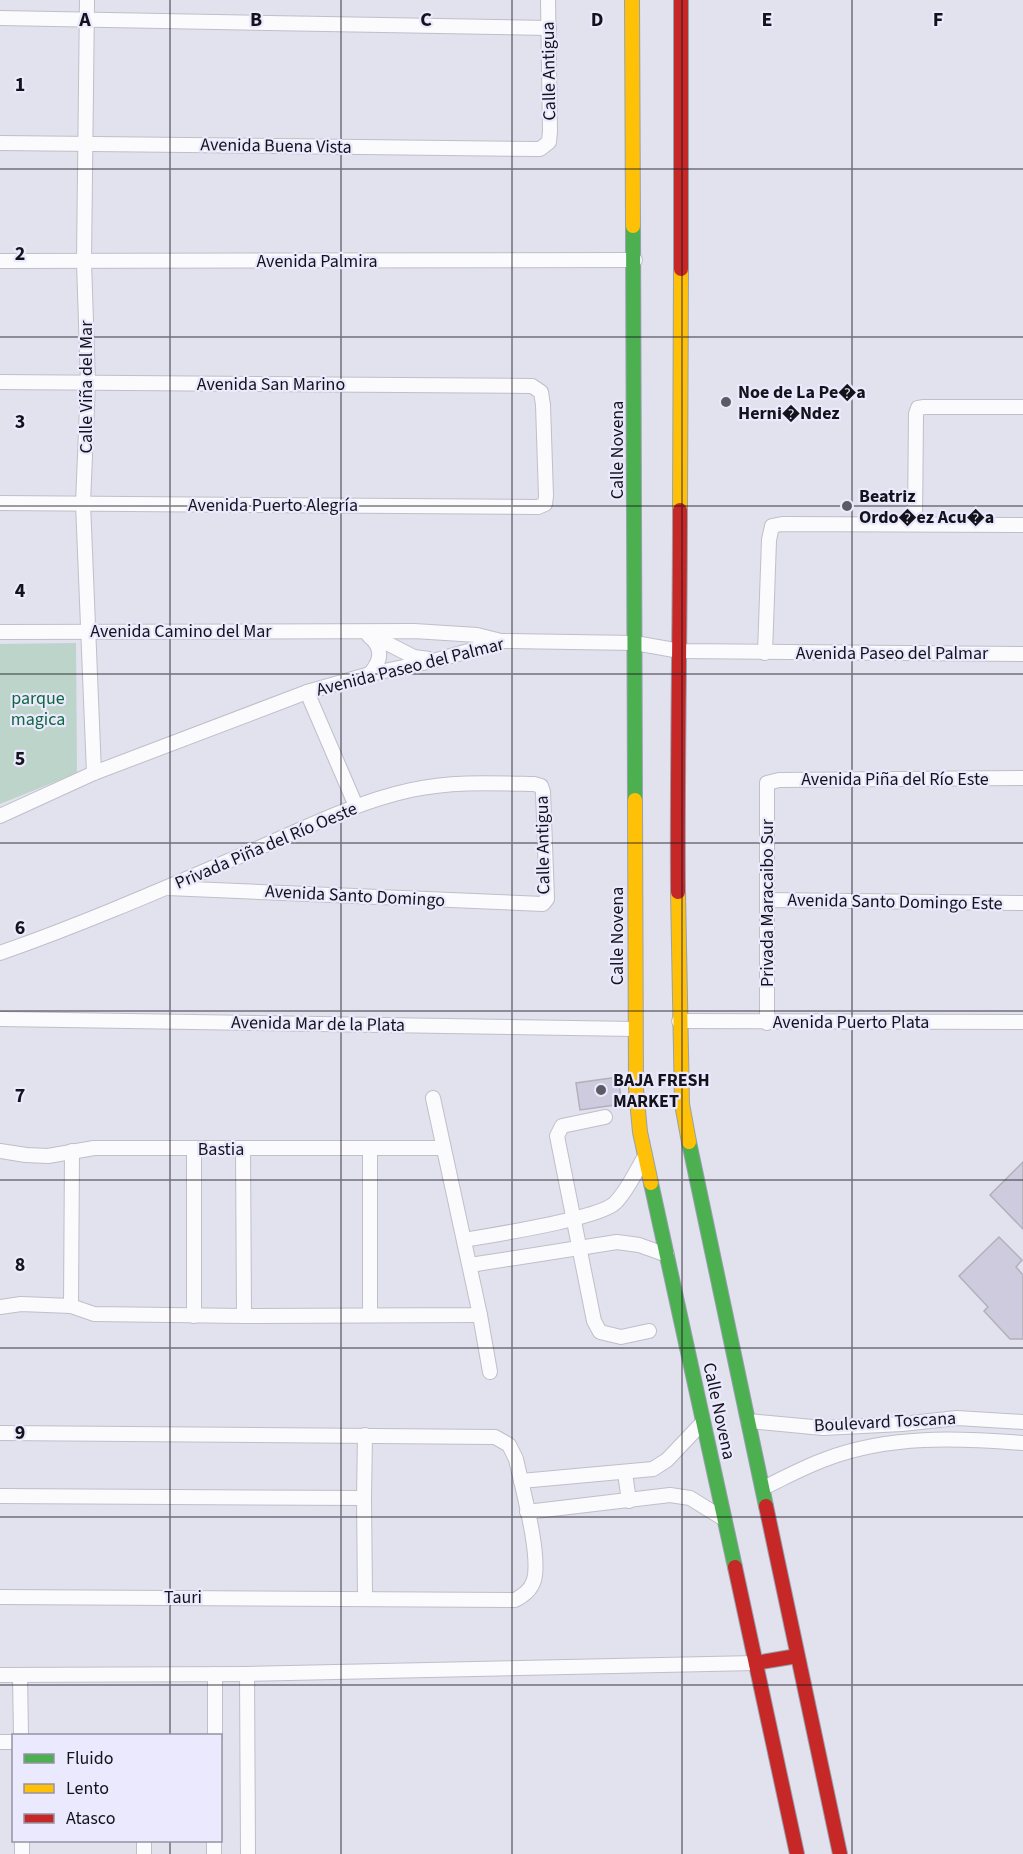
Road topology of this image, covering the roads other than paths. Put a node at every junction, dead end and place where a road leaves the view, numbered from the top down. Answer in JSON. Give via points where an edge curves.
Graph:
{"nodes":[{"id":1,"x":87,"y":0,"type":"edge"},
{"id":2,"x":548,"y":0,"type":"edge"},
{"id":3,"x":632,"y":0,"type":"edge"},
{"id":4,"x":681,"y":0,"type":"edge"},
{"id":5,"x":0,"y":18,"type":"edge"},
{"id":6,"x":87,"y":18,"type":"junction"},
{"id":7,"x":549,"y":28,"type":"junction"},
{"id":8,"x":0,"y":142,"type":"edge"},
{"id":9,"x":549,"y":142,"type":"joint"},
{"id":10,"x":86,"y":144,"type":"junction"},
{"id":11,"x":634,"y":260,"type":"junction"},
{"id":12,"x":0,"y":261,"type":"edge"},
{"id":13,"x":84,"y":262,"type":"junction"},
{"id":14,"x":0,"y":382,"type":"edge"},
{"id":15,"x":88,"y":383,"type":"junction"},
{"id":16,"x":1023,"y":407,"type":"edge"},
{"id":17,"x":0,"y":503,"type":"edge"},
{"id":18,"x":83,"y":503,"type":"junction"},
{"id":19,"x":545,"y":504,"type":"joint"},
{"id":20,"x":915,"y":524,"type":"junction"},
{"id":21,"x":1023,"y":525,"type":"edge"},
{"id":22,"x":87,"y":631,"type":"junction"},
{"id":23,"x":363,"y":631,"type":"junction"},
{"id":24,"x":0,"y":632,"type":"edge"},
{"id":25,"x":503,"y":641,"type":"junction"},
{"id":26,"x":635,"y":643,"type":"junction"},
{"id":27,"x":680,"y":651,"type":"junction"},
{"id":28,"x":765,"y":653,"type":"junction"},
{"id":29,"x":1023,"y":654,"type":"edge"},
{"id":30,"x":437,"y":660,"type":"junction"},
{"id":31,"x":370,"y":674,"type":"junction"},
{"id":32,"x":307,"y":692,"type":"junction"},
{"id":33,"x":94,"y":773,"type":"junction"},
{"id":34,"x":1023,"y":778,"type":"edge"},
{"id":35,"x":767,"y":783,"type":"joint"},
{"id":36,"x":541,"y":786,"type":"joint"},
{"id":37,"x":356,"y":806,"type":"junction"},
{"id":38,"x":0,"y":816,"type":"edge"},
{"id":39,"x":167,"y":888,"type":"junction"},
{"id":40,"x":767,"y":900,"type":"junction"},
{"id":41,"x":1023,"y":903,"type":"edge"},
{"id":42,"x":543,"y":904,"type":"joint"},
{"id":43,"x":0,"y":953,"type":"edge"},
{"id":44,"x":0,"y":1019,"type":"edge"},
{"id":45,"x":679,"y":1021,"type":"junction"},
{"id":46,"x":1023,"y":1022,"type":"edge"},
{"id":47,"x":767,"y":1023,"type":"junction"},
{"id":48,"x":635,"y":1029,"type":"junction"},
{"id":49,"x":433,"y":1098,"type":"dead end"},
{"id":50,"x":605,"y":1117,"type":"dead end"},
{"id":51,"x":370,"y":1148,"type":"junction"},
{"id":52,"x":442,"y":1148,"type":"junction"},
{"id":53,"x":194,"y":1149,"type":"junction"},
{"id":54,"x":243,"y":1149,"type":"junction"},
{"id":55,"x":0,"y":1151,"type":"edge"},
{"id":56,"x":72,"y":1151,"type":"junction"},
{"id":57,"x":645,"y":1156,"type":"junction"},
{"id":58,"x":574,"y":1218,"type":"junction"},
{"id":59,"x":464,"y":1240,"type":"junction"},
{"id":60,"x":578,"y":1247,"type":"junction"},
{"id":61,"x":667,"y":1255,"type":"junction"},
{"id":62,"x":470,"y":1265,"type":"junction"},
{"id":63,"x":71,"y":1306,"type":"junction"},
{"id":64,"x":0,"y":1307,"type":"edge"},
{"id":65,"x":370,"y":1315,"type":"junction"},
{"id":66,"x":480,"y":1315,"type":"junction"},
{"id":67,"x":194,"y":1316,"type":"junction"},
{"id":68,"x":244,"y":1316,"type":"junction"},
{"id":69,"x":649,"y":1331,"type":"dead end"},
{"id":70,"x":490,"y":1372,"type":"dead end"},
{"id":71,"x":748,"y":1421,"type":"junction"},
{"id":72,"x":703,"y":1422,"type":"junction"},
{"id":73,"x":1023,"y":1422,"type":"edge"},
{"id":74,"x":856,"y":1427,"type":"junction"},
{"id":75,"x":0,"y":1434,"type":"edge"},
{"id":76,"x":365,"y":1435,"type":"junction"},
{"id":77,"x":1023,"y":1443,"type":"edge"},
{"id":78,"x":860,"y":1449,"type":"junction"},
{"id":79,"x":625,"y":1473,"type":"junction"},
{"id":80,"x":521,"y":1481,"type":"junction"},
{"id":81,"x":763,"y":1488,"type":"junction"},
{"id":82,"x":0,"y":1496,"type":"edge"},
{"id":83,"x":364,"y":1498,"type":"junction"},
{"id":84,"x":629,"y":1501,"type":"junction"},
{"id":85,"x":527,"y":1512,"type":"junction"},
{"id":86,"x":724,"y":1519,"type":"junction"},
{"id":87,"x":0,"y":1597,"type":"edge"},
{"id":88,"x":365,"y":1597,"type":"junction"},
{"id":89,"x":797,"y":1656,"type":"junction"},
{"id":90,"x":756,"y":1663,"type":"junction"},
{"id":91,"x":215,"y":1674,"type":"junction"},
{"id":92,"x":247,"y":1674,"type":"junction"},
{"id":93,"x":0,"y":1675,"type":"edge"},
{"id":94,"x":20,"y":1676,"type":"junction"},
{"id":95,"x":21,"y":1734,"type":"edge"},
{"id":96,"x":215,"y":1734,"type":"edge"},
{"id":97,"x":248,"y":1854,"type":"edge"},
{"id":98,"x":797,"y":1854,"type":"edge"},
{"id":99,"x":840,"y":1854,"type":"edge"}],
"edges":[{"from":1,"to":6,"type":"street","name":"Calle Viña del Mar"},
{"from":2,"to":7,"type":"street","name":"Calle Antigua"},
{"from":3,"to":11,"type":"main road","name":"Calle Novena"},
{"from":4,"to":27,"type":"main road","name":"Calle Novena"},
{"from":5,"to":6,"type":"street"},
{"from":6,"to":7,"type":"street"},
{"from":6,"to":10,"type":"street","name":"Calle Viña del Mar"},
{"from":7,"to":9,"type":"street","name":"Calle Antigua"},
{"from":8,"to":10,"type":"street","name":"Avenida Buena Vista"},
{"from":9,"to":10,"type":"street","name":"Avenida Buena Vista","via":[[540,149]]},
{"from":10,"to":13,"type":"street","name":"Calle Viña del Mar"},
{"from":11,"to":13,"type":"street","name":"Avenida Palmira"},
{"from":11,"to":26,"type":"main road","name":"Calle Novena"},
{"from":12,"to":13,"type":"street","name":"Avenida Palmira"},
{"from":13,"to":15,"type":"street","name":"Calle Viña del Mar"},
{"from":14,"to":15,"type":"street","name":"Avenida San Marino"},
{"from":15,"to":18,"type":"street","name":"Calle Viña del Mar"},
{"from":15,"to":19,"type":"street","name":"Avenida San Marino","via":[[532,386],[541,392],[543,405]]},
{"from":16,"to":20,"type":"street","via":[[918,408]]},
{"from":17,"to":18,"type":"street","name":"Avenida Puerto Alegría"},
{"from":18,"to":19,"type":"street","name":"Avenida Puerto Alegría","via":[[526,507]]},
{"from":18,"to":22,"type":"street","name":"Calle Viña del Mar"},
{"from":20,"to":21,"type":"street"},
{"from":20,"to":28,"type":"street","via":[[772,526]]},
{"from":22,"to":23,"type":"street","name":"Avenida Camino del Mar"},
{"from":22,"to":24,"type":"street","name":"Avenida Camino del Mar"},
{"from":22,"to":33,"type":"street","name":"Calle Viña del Mar"},
{"from":23,"to":25,"type":"street","name":"Avenida Camino del Mar","via":[[477,634]]},
{"from":23,"to":30,"type":"street","name":"Avenida Camino del Mar","via":[[414,657]]},
{"from":23,"to":31,"type":"street","via":[[375,641],[380,652],[378,664]]},
{"from":25,"to":26,"type":"street","name":"Avenida Paseo del Palmar"},
{"from":25,"to":30,"type":"street","name":"Avenida Paseo del Palmar"},
{"from":26,"to":27,"type":"street","name":"Avenida Paseo del Palmar"},
{"from":26,"to":48,"type":"main road","name":"Calle Novena"},
{"from":27,"to":28,"type":"street","name":"Avenida Paseo del Palmar"},
{"from":27,"to":45,"type":"main road","name":"Calle Novena"},
{"from":28,"to":29,"type":"street","name":"Avenida Paseo del Palmar"},
{"from":30,"to":31,"type":"street","name":"Avenida Paseo del Palmar"},
{"from":31,"to":32,"type":"street","name":"Avenida Paseo del Palmar"},
{"from":32,"to":33,"type":"street","name":"Avenida Paseo del Palmar"},
{"from":32,"to":37,"type":"street"},
{"from":33,"to":38,"type":"street","name":"Avenida Paseo del Palmar"},
{"from":34,"to":35,"type":"street","name":"Avenida Piña del Río Este"},
{"from":35,"to":40,"type":"street","name":"Privada Maracaibo Sur"},
{"from":36,"to":37,"type":"street","name":"Privada Piña del Río Oeste","via":[[466,782],[411,790]]},
{"from":36,"to":42,"type":"street","name":"Calle Antigua","via":[[547,899]]},
{"from":37,"to":39,"type":"street","name":"Privada Piña del Río Oeste"},
{"from":39,"to":42,"type":"street","name":"Avenida Santo Domingo"},
{"from":39,"to":43,"type":"street","name":"Privada Piña del Río Oeste"},
{"from":40,"to":41,"type":"street","name":"Avenida Santo Domingo Este"},
{"from":40,"to":47,"type":"street","name":"Privada Maracaibo Sur"},
{"from":44,"to":48,"type":"street","name":"Avenida Mar de la Plata"},
{"from":45,"to":47,"type":"street","name":"Avenida Puerto Plata"},
{"from":45,"to":71,"type":"main road","name":"Calle Novena","via":[[682,1104]]},
{"from":46,"to":47,"type":"street","name":"Avenida Puerto Plata"},
{"from":48,"to":57,"type":"main road","name":"Calle Novena","via":[[636,1089]]},
{"from":49,"to":52,"type":"street"},
{"from":50,"to":58,"type":"street","via":[[562,1126],[557,1137]]},
{"from":51,"to":52,"type":"street","name":"Bastia"},
{"from":51,"to":54,"type":"street","name":"Bastia"},
{"from":51,"to":65,"type":"street"},
{"from":52,"to":59,"type":"street"},
{"from":53,"to":54,"type":"street","name":"Bastia"},
{"from":53,"to":56,"type":"street","name":"Bastia"},
{"from":53,"to":67,"type":"street"},
{"from":54,"to":68,"type":"street"},
{"from":55,"to":56,"type":"street","name":"Bastia","via":[[48,1156]]},
{"from":56,"to":63,"type":"street"},
{"from":57,"to":58,"type":"street","via":[[614,1204]]},
{"from":57,"to":61,"type":"main road","name":"Calle Novena"},
{"from":58,"to":59,"type":"street"},
{"from":58,"to":60,"type":"street"},
{"from":59,"to":62,"type":"street"},
{"from":60,"to":61,"type":"street","via":[[616,1242]]},
{"from":60,"to":62,"type":"street"},
{"from":60,"to":69,"type":"street","via":[[594,1321],[600,1332],[621,1337]]},
{"from":61,"to":72,"type":"main road","name":"Calle Novena"},
{"from":62,"to":66,"type":"street"},
{"from":63,"to":64,"type":"street"},
{"from":63,"to":67,"type":"street","via":[[94,1314]]},
{"from":65,"to":66,"type":"street"},
{"from":65,"to":68,"type":"street"},
{"from":66,"to":70,"type":"street"},
{"from":67,"to":68,"type":"street"},
{"from":71,"to":74,"type":"street","name":"Boulevard Toscana"},
{"from":71,"to":81,"type":"main road","name":"Calle Novena"},
{"from":72,"to":79,"type":"street","via":[[660,1465]]},
{"from":72,"to":86,"type":"main road","name":"Calle Novena"},
{"from":73,"to":74,"type":"street","name":"Boulevard Toscana","via":[[957,1418]]},
{"from":74,"to":78,"type":"street"},
{"from":75,"to":76,"type":"street"},
{"from":76,"to":80,"type":"street","via":[[495,1437],[509,1445]]},
{"from":76,"to":83,"type":"street"},
{"from":77,"to":78,"type":"street","name":"Boulevard Toscana","via":[[955,1438]]},
{"from":78,"to":81,"type":"street","name":"Boulevard Toscana","via":[[826,1459]]},
{"from":79,"to":80,"type":"street"},
{"from":79,"to":84,"type":"street"},
{"from":80,"to":85,"type":"street"},
{"from":81,"to":89,"type":"main road","name":"Calle Novena"},
{"from":82,"to":83,"type":"street"},
{"from":83,"to":88,"type":"street"},
{"from":84,"to":85,"type":"street"},
{"from":84,"to":86,"type":"street","via":[[670,1495],[690,1498]]},
{"from":85,"to":88,"type":"street","name":"Tauri","via":[[537,1559],[533,1582],[522,1596]]},
{"from":86,"to":90,"type":"main road","name":"Calle Novena"},
{"from":87,"to":88,"type":"street","name":"Tauri"},
{"from":89,"to":90,"type":"main road"},
{"from":89,"to":99,"type":"main road","name":"Calle Novena"},
{"from":90,"to":92,"type":"street"},
{"from":90,"to":98,"type":"main road","name":"Calle Novena"},
{"from":91,"to":92,"type":"street"},
{"from":91,"to":94,"type":"street"},
{"from":91,"to":96,"type":"street"},
{"from":92,"to":97,"type":"street"},
{"from":93,"to":94,"type":"street"},
{"from":94,"to":95,"type":"street"}]}
